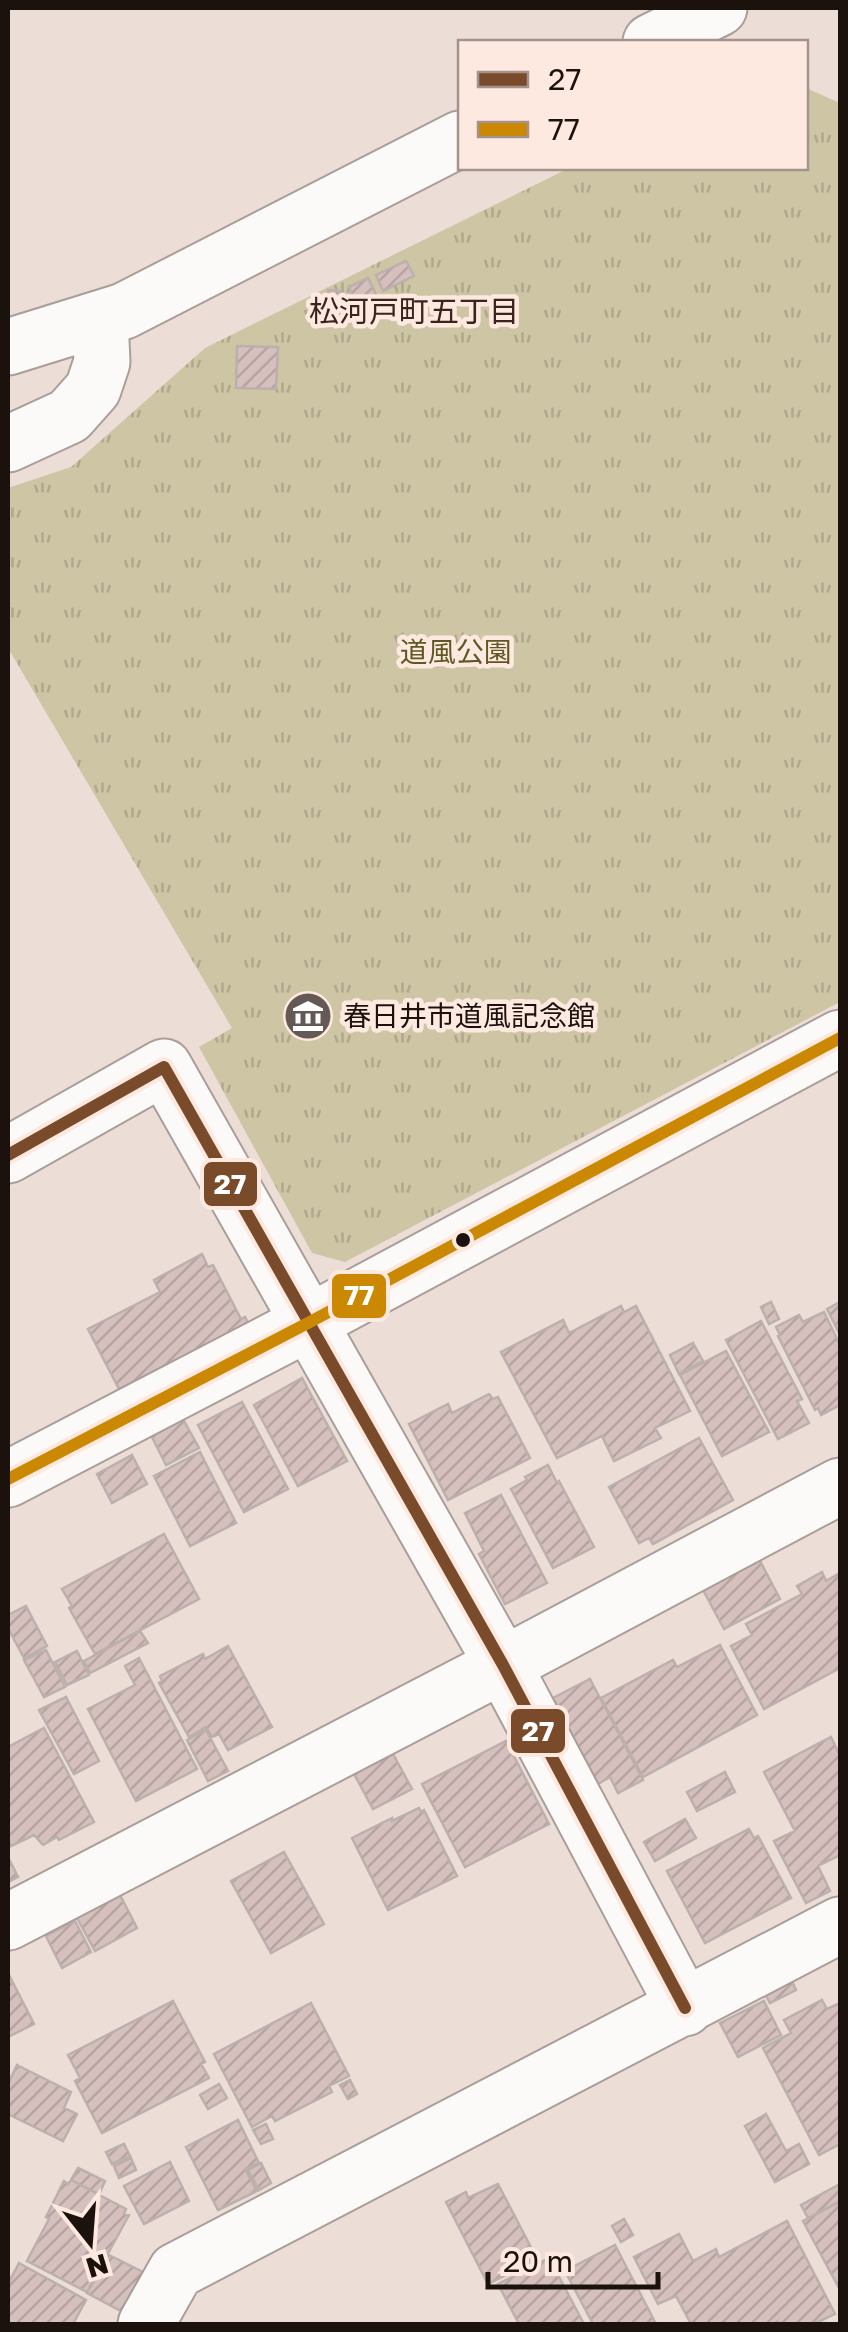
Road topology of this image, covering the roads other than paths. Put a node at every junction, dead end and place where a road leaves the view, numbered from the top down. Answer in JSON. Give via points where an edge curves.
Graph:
{"nodes":[{"id":1,"x":720,"y":8,"type":"edge"},
{"id":2,"x":655,"y":40,"type":"edge"},
{"id":3,"x":458,"y":141,"type":"edge"},
{"id":4,"x":100,"y":318,"type":"junction"},
{"id":5,"x":8,"y":347,"type":"edge"},
{"id":6,"x":8,"y":444,"type":"edge"},
{"id":7,"x":840,"y":1038,"type":"edge"},
{"id":8,"x":8,"y":1155,"type":"edge"},
{"id":9,"x":308,"y":1323,"type":"junction"},
{"id":10,"x":8,"y":1480,"type":"edge"},
{"id":11,"x":840,"y":1486,"type":"edge"},
{"id":12,"x":503,"y":1665,"type":"junction"},
{"id":13,"x":8,"y":1922,"type":"edge"},
{"id":14,"x":840,"y":1925,"type":"edge"},
{"id":15,"x":685,"y":2008,"type":"junction"},
{"id":16,"x":146,"y":2324,"type":"edge"}],
"edges":[{"from":1,"to":2,"type":"street"},
{"from":3,"to":4,"type":"street"},
{"from":4,"to":5,"type":"street"},
{"from":4,"to":6,"type":"street","via":[[102,362],[93,389],[69,416]]},
{"from":7,"to":9,"type":"street"},
{"from":8,"to":9,"type":"street","via":[[164,1067]]},
{"from":9,"to":10,"type":"street"},
{"from":9,"to":12,"type":"street"},
{"from":11,"to":12,"type":"street"},
{"from":12,"to":13,"type":"street"},
{"from":12,"to":15,"type":"street"},
{"from":14,"to":15,"type":"street"},
{"from":15,"to":16,"type":"street","via":[[176,2271]]}]}
